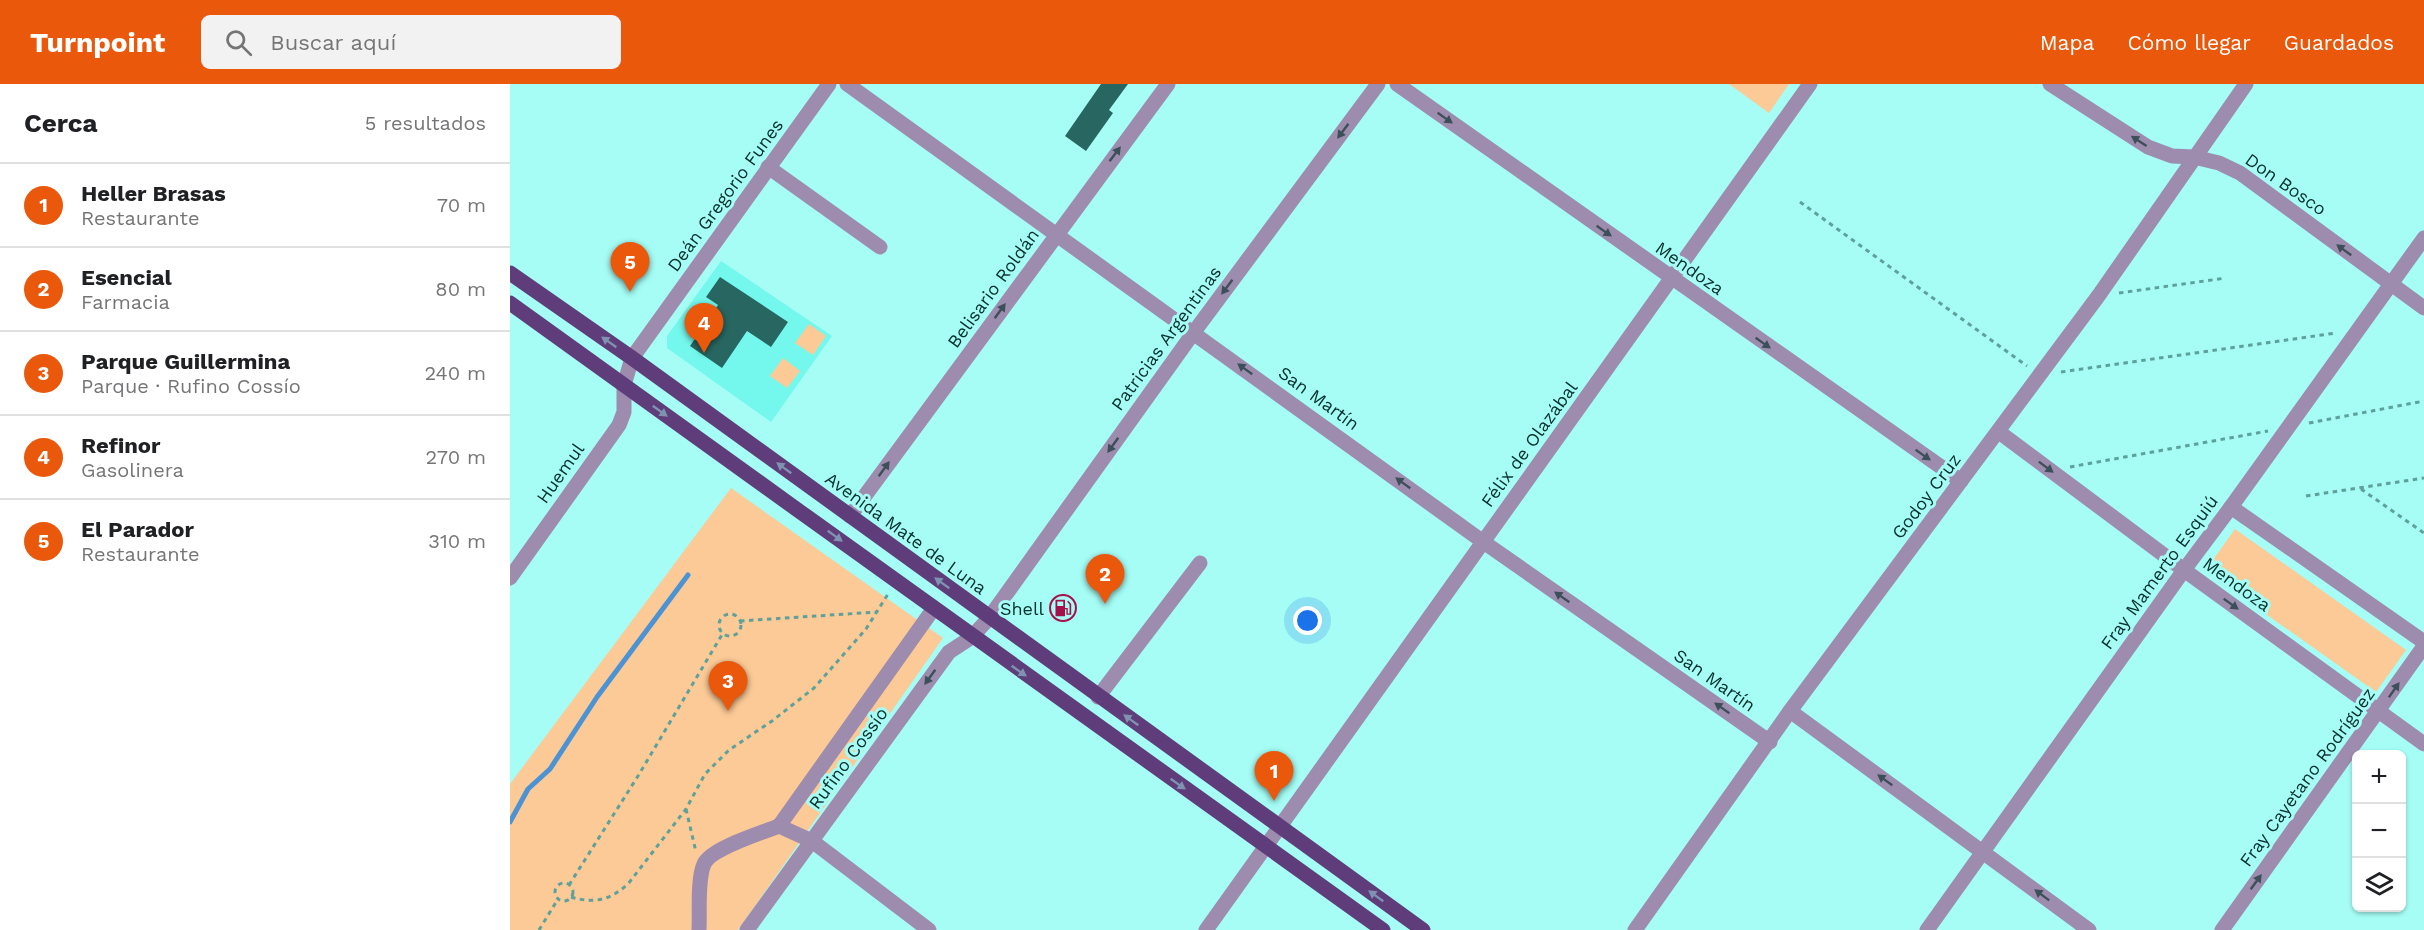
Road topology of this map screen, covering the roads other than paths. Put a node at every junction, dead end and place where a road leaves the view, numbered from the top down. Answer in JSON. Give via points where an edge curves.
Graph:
{"nodes":[{"id":1,"x":830,"y":84,"type":"edge"},
{"id":2,"x":847,"y":84,"type":"edge"},
{"id":3,"x":1167,"y":84,"type":"edge"},
{"id":4,"x":1378,"y":84,"type":"edge"},
{"id":5,"x":1397,"y":84,"type":"edge"},
{"id":6,"x":1810,"y":84,"type":"edge"},
{"id":7,"x":2050,"y":84,"type":"edge"},
{"id":8,"x":2246,"y":84,"type":"edge"},
{"id":9,"x":2194,"y":157,"type":"junction"},
{"id":10,"x":768,"y":167,"type":"junction"},
{"id":11,"x":1056,"y":234,"type":"junction"},
{"id":12,"x":2424,"y":238,"type":"edge"},
{"id":13,"x":880,"y":247,"type":"dead end"},
{"id":14,"x":510,"y":273,"type":"edge"},
{"id":15,"x":1672,"y":279,"type":"junction"},
{"id":16,"x":2392,"y":285,"type":"junction"},
{"id":17,"x":510,"y":303,"type":"edge"},
{"id":18,"x":2424,"y":308,"type":"edge"},
{"id":19,"x":1194,"y":332,"type":"junction"},
{"id":20,"x":632,"y":358,"type":"junction"},
{"id":21,"x":624,"y":385,"type":"junction"},
{"id":22,"x":2000,"y":432,"type":"junction"},
{"id":23,"x":1962,"y":481,"type":"junction"},
{"id":24,"x":2231,"y":507,"type":"junction"},
{"id":25,"x":850,"y":516,"type":"junction"},
{"id":26,"x":1482,"y":541,"type":"junction"},
{"id":27,"x":1200,"y":563,"type":"dead end"},
{"id":28,"x":2184,"y":570,"type":"junction"},
{"id":29,"x":510,"y":578,"type":"edge"},
{"id":30,"x":934,"y":608,"type":"junction"},
{"id":31,"x":989,"y":618,"type":"junction"},
{"id":32,"x":972,"y":637,"type":"junction"},
{"id":33,"x":2424,"y":644,"type":"edge"},
{"id":34,"x":1098,"y":696,"type":"junction"},
{"id":35,"x":1790,"y":711,"type":"junction"},
{"id":36,"x":2379,"y":711,"type":"junction"},
{"id":37,"x":1770,"y":742,"type":"junction"},
{"id":38,"x":2424,"y":744,"type":"edge"},
{"id":39,"x":779,"y":826,"type":"junction"},
{"id":40,"x":1281,"y":827,"type":"junction"},
{"id":41,"x":812,"y":841,"type":"junction"},
{"id":42,"x":1266,"y":847,"type":"junction"},
{"id":43,"x":1983,"y":851,"type":"junction"},
{"id":44,"x":699,"y":930,"type":"edge"},
{"id":45,"x":747,"y":930,"type":"edge"},
{"id":46,"x":929,"y":930,"type":"edge"},
{"id":47,"x":1206,"y":930,"type":"edge"},
{"id":48,"x":1383,"y":930,"type":"edge"},
{"id":49,"x":1423,"y":930,"type":"edge"},
{"id":50,"x":1635,"y":930,"type":"edge"},
{"id":51,"x":1927,"y":930,"type":"edge"},
{"id":52,"x":2089,"y":930,"type":"edge"},
{"id":53,"x":2222,"y":930,"type":"edge"}],
"edges":[{"from":1,"to":10,"type":"street","name":"Deán Gregorio Funes"},
{"from":2,"to":11,"type":"street","name":"San Martín"},
{"from":11,"to":3,"type":"street","name":"Belisario Roldán","one_way":true},
{"from":4,"to":19,"type":"street","name":"Patricias Argentinas","one_way":true},
{"from":5,"to":15,"type":"street","name":"Mendoza","one_way":true},
{"from":6,"to":15,"type":"street","name":"Félix de Olazábal"},
{"from":9,"to":7,"type":"street","name":"Don Bosco","one_way":true,"via":[[2172,156],[2148,147]]},
{"from":8,"to":9,"type":"street","name":"Godoy Cruz"},
{"from":16,"to":9,"type":"street","name":"Don Bosco","one_way":true,"via":[[2240,173]]},
{"from":9,"to":22,"type":"street","name":"Godoy Cruz"},
{"from":10,"to":13,"type":"street"},
{"from":10,"to":20,"type":"street","name":"Deán Gregorio Funes"},
{"from":11,"to":19,"type":"street","name":"San Martín"},
{"from":25,"to":11,"type":"street","name":"Belisario Roldán","one_way":true},
{"from":12,"to":16,"type":"street","name":"Fray Mamerto Esquiú"},
{"from":20,"to":14,"type":"main road","name":"Avenida Mate de Luna","one_way":true},
{"from":15,"to":23,"type":"street","name":"Mendoza","one_way":true},
{"from":15,"to":26,"type":"street","name":"Félix de Olazábal"},
{"from":16,"to":18,"type":"street","name":"Don Bosco"},
{"from":16,"to":24,"type":"street","name":"Fray Mamerto Esquiú"},
{"from":17,"to":21,"type":"main road"},
{"from":26,"to":19,"type":"street","name":"San Martín","one_way":true},
{"from":19,"to":31,"type":"street","name":"Patricias Argentinas","one_way":true},
{"from":20,"to":21,"type":"street","name":"Deán Gregorio Funes"},
{"from":25,"to":20,"type":"main road","name":"Avenida Mate de Luna","one_way":true},
{"from":21,"to":29,"type":"street","name":"Huemul","via":[[624,412],[619,425]]},
{"from":21,"to":30,"type":"main road","one_way":true},
{"from":22,"to":23,"type":"street","name":"Godoy Cruz"},
{"from":22,"to":28,"type":"street","name":"Mendoza","one_way":true},
{"from":23,"to":35,"type":"street","name":"Godoy Cruz"},
{"from":24,"to":28,"type":"street","name":"Fray Mamerto Esquiú"},
{"from":24,"to":33,"type":"street"},
{"from":31,"to":25,"type":"main road","name":"Avenida Mate de Luna","one_way":true},
{"from":37,"to":26,"type":"street","name":"San Martín","one_way":true},
{"from":26,"to":40,"type":"street","name":"Félix de Olazábal"},
{"from":27,"to":34,"type":"street"},
{"from":28,"to":36,"type":"street","name":"Mendoza","one_way":true},
{"from":28,"to":43,"type":"street","name":"Fray Mamerto Esquiú"},
{"from":30,"to":32,"type":"main road"},
{"from":30,"to":39,"type":"street"},
{"from":31,"to":32,"type":"street","name":"Rufino Cossío"},
{"from":31,"to":34,"type":"main road","name":"Avenida Mate de Luna"},
{"from":32,"to":41,"type":"street","name":"Rufino Cossío","one_way":true,"via":[[949,652]]},
{"from":32,"to":42,"type":"main road","one_way":true},
{"from":36,"to":33,"type":"street","name":"Fray Cayetano Rodríguez","one_way":true},
{"from":40,"to":34,"type":"main road","name":"Avenida Mate de Luna","one_way":true},
{"from":35,"to":37,"type":"street","name":"Godoy Cruz"},
{"from":43,"to":35,"type":"street","one_way":true},
{"from":36,"to":38,"type":"street","name":"Mendoza"},
{"from":53,"to":36,"type":"street","name":"Fray Cayetano Rodríguez","one_way":true},
{"from":37,"to":50,"type":"street","name":"Godoy Cruz"},
{"from":39,"to":41,"type":"street"},
{"from":39,"to":44,"type":"street","via":[[713,853],[704,862]]},
{"from":40,"to":42,"type":"street","name":"Félix de Olazábal"},
{"from":49,"to":40,"type":"main road","name":"Avenida Mate de Luna","one_way":true},
{"from":41,"to":45,"type":"street","name":"Rufino Cossío"},
{"from":41,"to":46,"type":"street"},
{"from":42,"to":47,"type":"street","name":"Félix de Olazábal"},
{"from":42,"to":48,"type":"main road"},
{"from":43,"to":51,"type":"street","name":"Fray Mamerto Esquiú"},
{"from":52,"to":43,"type":"street","one_way":true}]}
